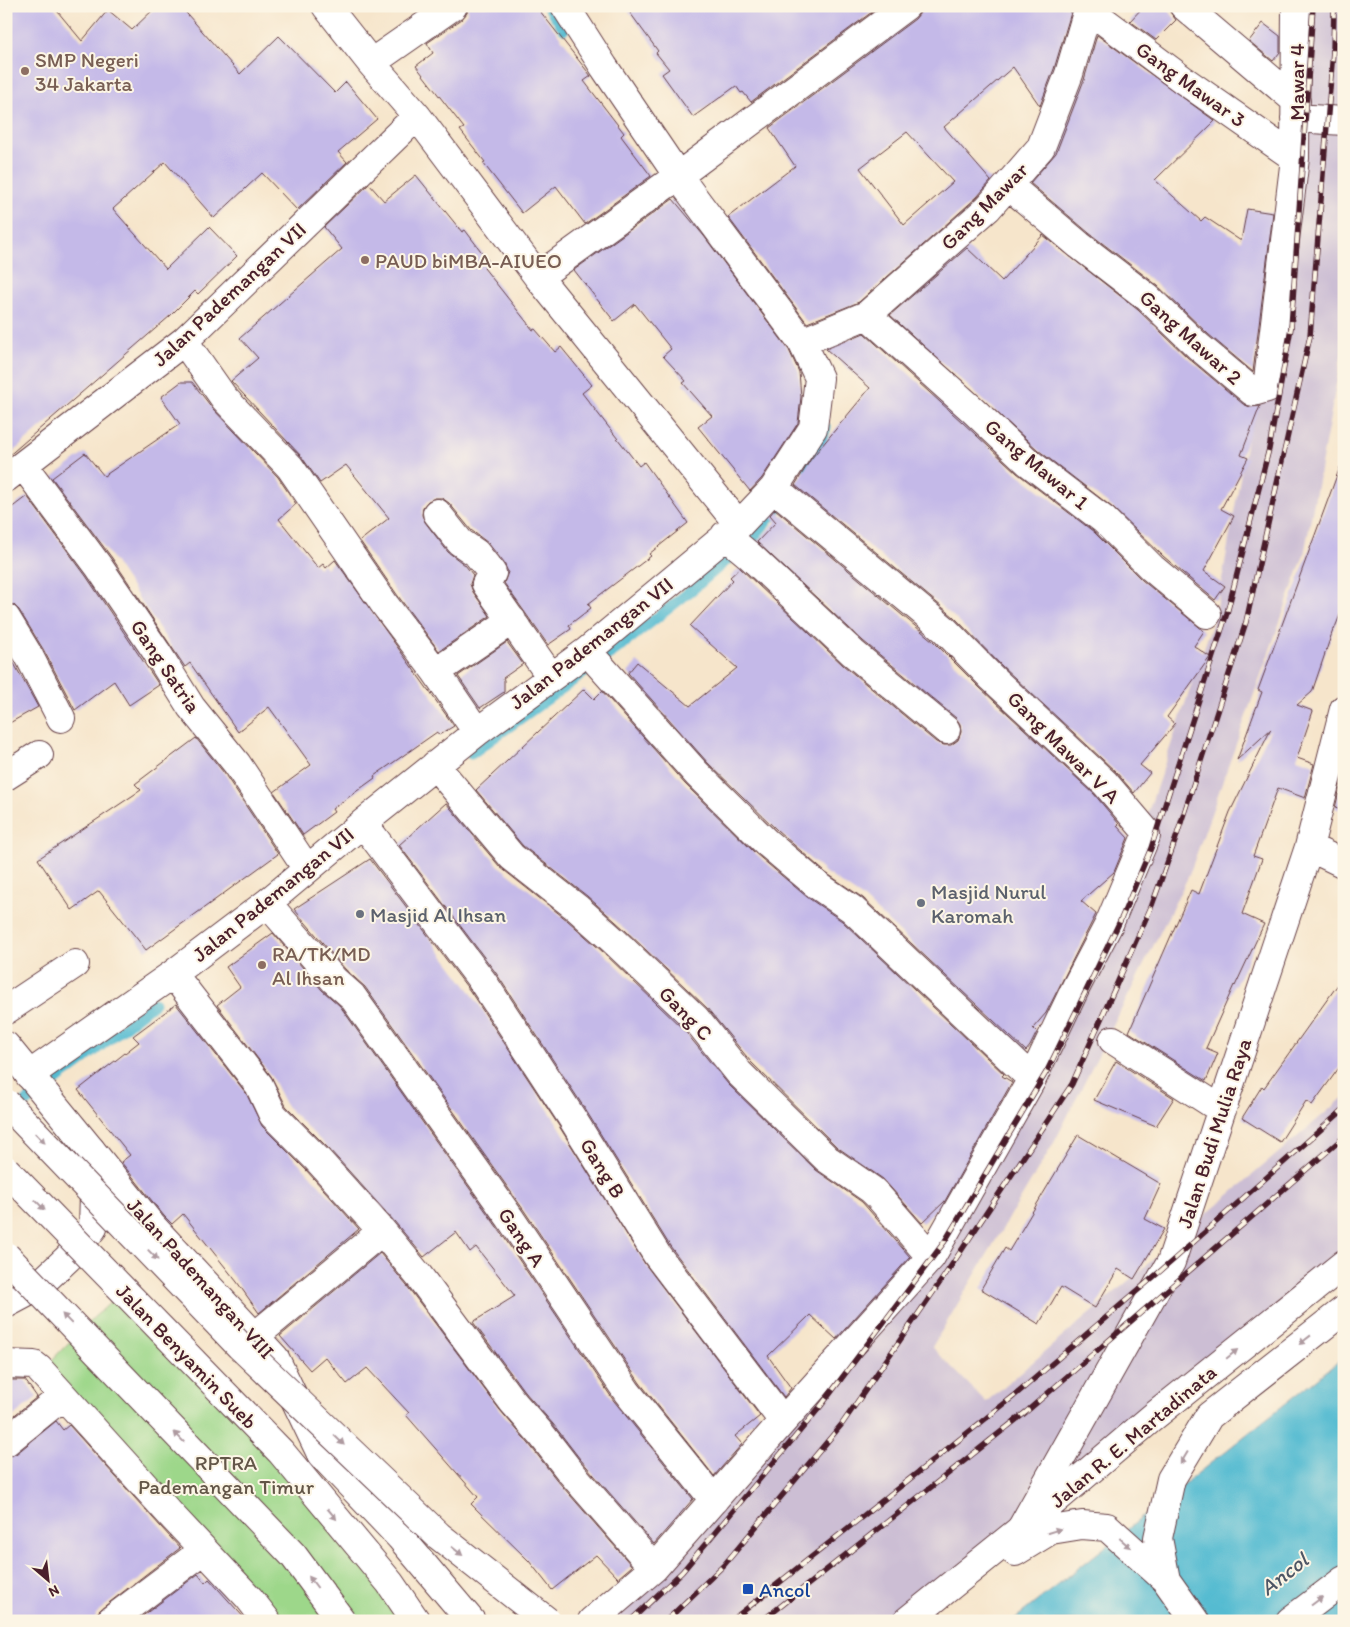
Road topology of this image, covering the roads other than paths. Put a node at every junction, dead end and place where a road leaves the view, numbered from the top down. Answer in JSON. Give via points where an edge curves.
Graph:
{"nodes":[{"id":1,"x":326,"y":6,"type":"edge"},
{"id":2,"x":452,"y":6,"type":"edge"},
{"id":3,"x":565,"y":6,"type":"edge"},
{"id":4,"x":906,"y":6,"type":"edge"},
{"id":5,"x":1184,"y":6,"type":"edge"},
{"id":6,"x":1296,"y":6,"type":"edge"},
{"id":7,"x":1088,"y":8,"type":"edge"},
{"id":8,"x":371,"y":63,"type":"junction"},
{"id":9,"x":1295,"y":109,"type":"junction"},
{"id":10,"x":417,"y":116,"type":"junction"},
{"id":11,"x":1344,"y":121,"type":"edge"},
{"id":12,"x":1295,"y":158,"type":"junction"},
{"id":13,"x":672,"y":180,"type":"junction"},
{"id":14,"x":1008,"y":185,"type":"junction"},
{"id":15,"x":538,"y":277,"type":"junction"},
{"id":16,"x":867,"y":315,"type":"junction"},
{"id":17,"x":184,"y":341,"type":"junction"},
{"id":18,"x":802,"y":342,"type":"junction"},
{"id":19,"x":15,"y":471,"type":"edge"},
{"id":20,"x":781,"y":495,"type":"junction"},
{"id":21,"x":437,"y":513,"type":"dead end"},
{"id":22,"x":736,"y":539,"type":"junction"},
{"id":23,"x":1207,"y":614,"type":"dead end"},
{"id":24,"x":6,"y":618,"type":"edge"},
{"id":25,"x":512,"y":620,"type":"junction"},
{"id":26,"x":596,"y":662,"type":"junction"},
{"id":27,"x":436,"y":672,"type":"junction"},
{"id":28,"x":551,"y":677,"type":"junction"},
{"id":29,"x":1344,"y":709,"type":"edge"},
{"id":30,"x":61,"y":718,"type":"dead end"},
{"id":31,"x":946,"y":730,"type":"dead end"},
{"id":32,"x":477,"y":732,"type":"junction"},
{"id":33,"x":39,"y":755,"type":"dead end"},
{"id":34,"x":443,"y":775,"type":"junction"},
{"id":35,"x":6,"y":776,"type":"edge"},
{"id":36,"x":364,"y":825,"type":"junction"},
{"id":37,"x":1309,"y":847,"type":"junction"},
{"id":38,"x":1344,"y":864,"type":"edge"},
{"id":39,"x":307,"y":869,"type":"junction"},
{"id":40,"x":275,"y":911,"type":"junction"},
{"id":41,"x":75,"y":964,"type":"dead end"},
{"id":42,"x":176,"y":978,"type":"junction"},
{"id":43,"x":6,"y":1010,"type":"edge"},
{"id":44,"x":1113,"y":1040,"type":"dead end"},
{"id":45,"x":6,"y":1046,"type":"edge"},
{"id":46,"x":29,"y":1075,"type":"junction"},
{"id":47,"x":1032,"y":1079,"type":"junction"},
{"id":48,"x":6,"y":1103,"type":"edge"},
{"id":49,"x":1222,"y":1110,"type":"junction"},
{"id":50,"x":91,"y":1150,"type":"junction"},
{"id":51,"x":6,"y":1170,"type":"edge"},
{"id":52,"x":382,"y":1231,"type":"junction"},
{"id":53,"x":6,"y":1256,"type":"edge"},
{"id":54,"x":931,"y":1257,"type":"junction"},
{"id":55,"x":1344,"y":1264,"type":"edge"},
{"id":56,"x":6,"y":1304,"type":"edge"},
{"id":57,"x":1344,"y":1310,"type":"edge"},
{"id":58,"x":254,"y":1337,"type":"junction"},
{"id":59,"x":6,"y":1364,"type":"edge"},
{"id":60,"x":63,"y":1396,"type":"junction"},
{"id":61,"x":783,"y":1421,"type":"junction"},
{"id":62,"x":6,"y":1442,"type":"edge"},
{"id":63,"x":714,"y":1500,"type":"junction"},
{"id":64,"x":1020,"y":1530,"type":"junction"},
{"id":65,"x":204,"y":1550,"type":"junction"},
{"id":66,"x":654,"y":1568,"type":"junction"},
{"id":67,"x":1166,"y":1580,"type":"junction"},
{"id":68,"x":1344,"y":1580,"type":"edge"},
{"id":69,"x":914,"y":1614,"type":"edge"},
{"id":70,"x":110,"y":1621,"type":"edge"},
{"id":71,"x":267,"y":1621,"type":"edge"},
{"id":72,"x":342,"y":1621,"type":"edge"},
{"id":73,"x":416,"y":1621,"type":"edge"},
{"id":74,"x":471,"y":1621,"type":"edge"},
{"id":75,"x":547,"y":1621,"type":"edge"},
{"id":76,"x":592,"y":1621,"type":"edge"},
{"id":77,"x":1195,"y":1621,"type":"edge"},
{"id":78,"x":1290,"y":1621,"type":"edge"}],
"edges":[{"from":1,"to":8,"type":"main road"},
{"from":2,"to":8,"type":"main road"},
{"from":3,"to":13,"type":"main road","name":"Jalan Pademangan VII"},
{"from":4,"to":13,"type":"main road"},
{"from":5,"to":9,"type":"main road"},
{"from":6,"to":9,"type":"main road","name":"Mawar 4"},
{"from":7,"to":12,"type":"main road","name":"Gang Mawar 3"},
{"from":7,"to":14,"type":"main road","name":"Gang Mawar","via":[[1069,74],[1041,148]]},
{"from":8,"to":10,"type":"main road"},
{"from":9,"to":11,"type":"main road"},
{"from":9,"to":12,"type":"main road","name":"Mawar 4"},
{"from":10,"to":15,"type":"main road"},
{"from":10,"to":17,"type":"main road","name":"Jalan Pademangan VII"},
{"from":12,"to":14,"type":"main road","name":"Gang Mawar 2","via":[[1267,388],[1253,392],[1148,298]]},
{"from":13,"to":15,"type":"main road"},
{"from":13,"to":18,"type":"main road","name":"Jalan Pademangan VII"},
{"from":14,"to":16,"type":"main road","name":"Gang Mawar","via":[[988,208]]},
{"from":15,"to":22,"type":"main road"},
{"from":16,"to":18,"type":"main road","name":"Gang Mawar"},
{"from":16,"to":23,"type":"main road","name":"Gang Mawar 1","via":[[1028,462],[1104,520],[1152,568]]},
{"from":17,"to":19,"type":"main road","name":"Jalan Pademangan VII"},
{"from":17,"to":27,"type":"main road","via":[[224,398],[290,467],[384,605]]},
{"from":18,"to":20,"type":"main road","name":"Jalan Pademangan VII","via":[[819,378],[813,428]]},
{"from":19,"to":39,"type":"main road","name":"Gang Satria","via":[[99,567],[191,707],[237,764]]},
{"from":20,"to":22,"type":"main road","name":"Jalan Pademangan VII"},
{"from":20,"to":47,"type":"main road","name":"Gang Mawar V A","via":[[944,629],[1105,783],[1145,830],[1146,836],[1109,924]]},
{"from":21,"to":25,"type":"main road","via":[[492,574],[486,584]]},
{"from":22,"to":26,"type":"main road","name":"Jalan Pademangan VII"},
{"from":22,"to":31,"type":"main road","via":[[852,653]]},
{"from":24,"to":30,"type":"main road"},
{"from":25,"to":27,"type":"main road"},
{"from":25,"to":28,"type":"main road"},
{"from":26,"to":28,"type":"main road","name":"Jalan Pademangan VII"},
{"from":26,"to":47,"type":"main road","via":[[698,774],[766,842],[816,886],[852,909]]},
{"from":27,"to":32,"type":"main road"},
{"from":28,"to":32,"type":"main road","name":"Jalan Pademangan VII"},
{"from":29,"to":37,"type":"main road","name":"Jalan Budi Mulia Raya"},
{"from":32,"to":34,"type":"main road","name":"Jalan Pademangan VII"},
{"from":33,"to":35,"type":"main road"},
{"from":34,"to":36,"type":"main road","name":"Jalan Pademangan VII"},
{"from":34,"to":54,"type":"main road","name":"Gang C","via":[[512,857],[577,908],[696,1019],[739,1073],[827,1159],[878,1196]]},
{"from":36,"to":39,"type":"main road","name":"Jalan Pademangan VII"},
{"from":36,"to":61,"type":"main road","name":"Gang B","via":[[482,982],[657,1255]]},
{"from":37,"to":38,"type":"main road"},
{"from":37,"to":49,"type":"main road","name":"Jalan Budi Mulia Raya"},
{"from":39,"to":40,"type":"main road","name":"Jalan Pademangan VII"},
{"from":40,"to":42,"type":"main road","name":"Jalan Pademangan VII"},
{"from":40,"to":63,"type":"main road","name":"Gang A","via":[[334,980],[352,996],[510,1218],[627,1392]]},
{"from":41,"to":43,"type":"main road"},
{"from":42,"to":46,"type":"main road","name":"Jalan Pademangan VII"},
{"from":42,"to":52,"type":"main road","via":[[259,1086],[273,1115],[318,1159]]},
{"from":44,"to":49,"type":"main road"},
{"from":45,"to":46,"type":"main road","name":"Jalan Pademangan VIII"},
{"from":46,"to":50,"type":"main road","name":"Jalan Pademangan VIII"},
{"from":47,"to":54,"type":"main road"},
{"from":48,"to":75,"type":"main road","one_way":true,"bridge":true,"via":[[240,1346],[439,1536]]},
{"from":49,"to":64,"type":"main road","name":"Jalan Budi Mulia Raya","via":[[1171,1262]]},
{"from":50,"to":56,"type":"main road","name":"Jalan Pademangan VIII","via":[[93,1228],[68,1258],[36,1288]]},
{"from":50,"to":58,"type":"main road","name":"Jalan Pademangan VIII","via":[[152,1226]]},
{"from":51,"to":73,"type":"main road","name":"Jalan Benyamin Sueb","one_way":true,"bridge":true,"via":[[281,1452],[390,1583]]},
{"from":52,"to":58,"type":"main road"},
{"from":52,"to":66,"type":"main road","via":[[512,1401]]},
{"from":72,"to":53,"type":"main road","one_way":true,"bridge":true,"via":[[293,1555]]},
{"from":54,"to":61,"type":"main road"},
{"from":64,"to":55,"type":"main road","name":"Jalan R. E. Martadinata","one_way":true,"via":[[1153,1417]]},
{"from":57,"to":67,"type":"main road","name":"Jalan R. E. Martadinata","one_way":true,"via":[[1210,1416],[1171,1479],[1158,1538]]},
{"from":58,"to":74,"type":"main road","name":"Jalan Pademangan VIII","via":[[275,1358],[321,1454],[400,1537]]},
{"from":59,"to":60,"type":"main road","via":[[34,1365]]},
{"from":60,"to":62,"type":"main road"},
{"from":60,"to":65,"type":"main road"},
{"from":61,"to":63,"type":"main road"},
{"from":63,"to":66,"type":"main road"},
{"from":64,"to":69,"type":"main road","name":"Jalan R. E. Martadinata"},
{"from":65,"to":70,"type":"main road"},
{"from":65,"to":71,"type":"main road"},
{"from":66,"to":76,"type":"main road"},
{"from":69,"to":67,"type":"main road","name":"Jalan R. E. Martadinata","one_way":true,"via":[[1051,1530],[1082,1525],[1107,1528]]},
{"from":67,"to":77,"type":"main road","name":"Jalan R. E. Martadinata"},
{"from":78,"to":68,"type":"main road","one_way":true}]}
